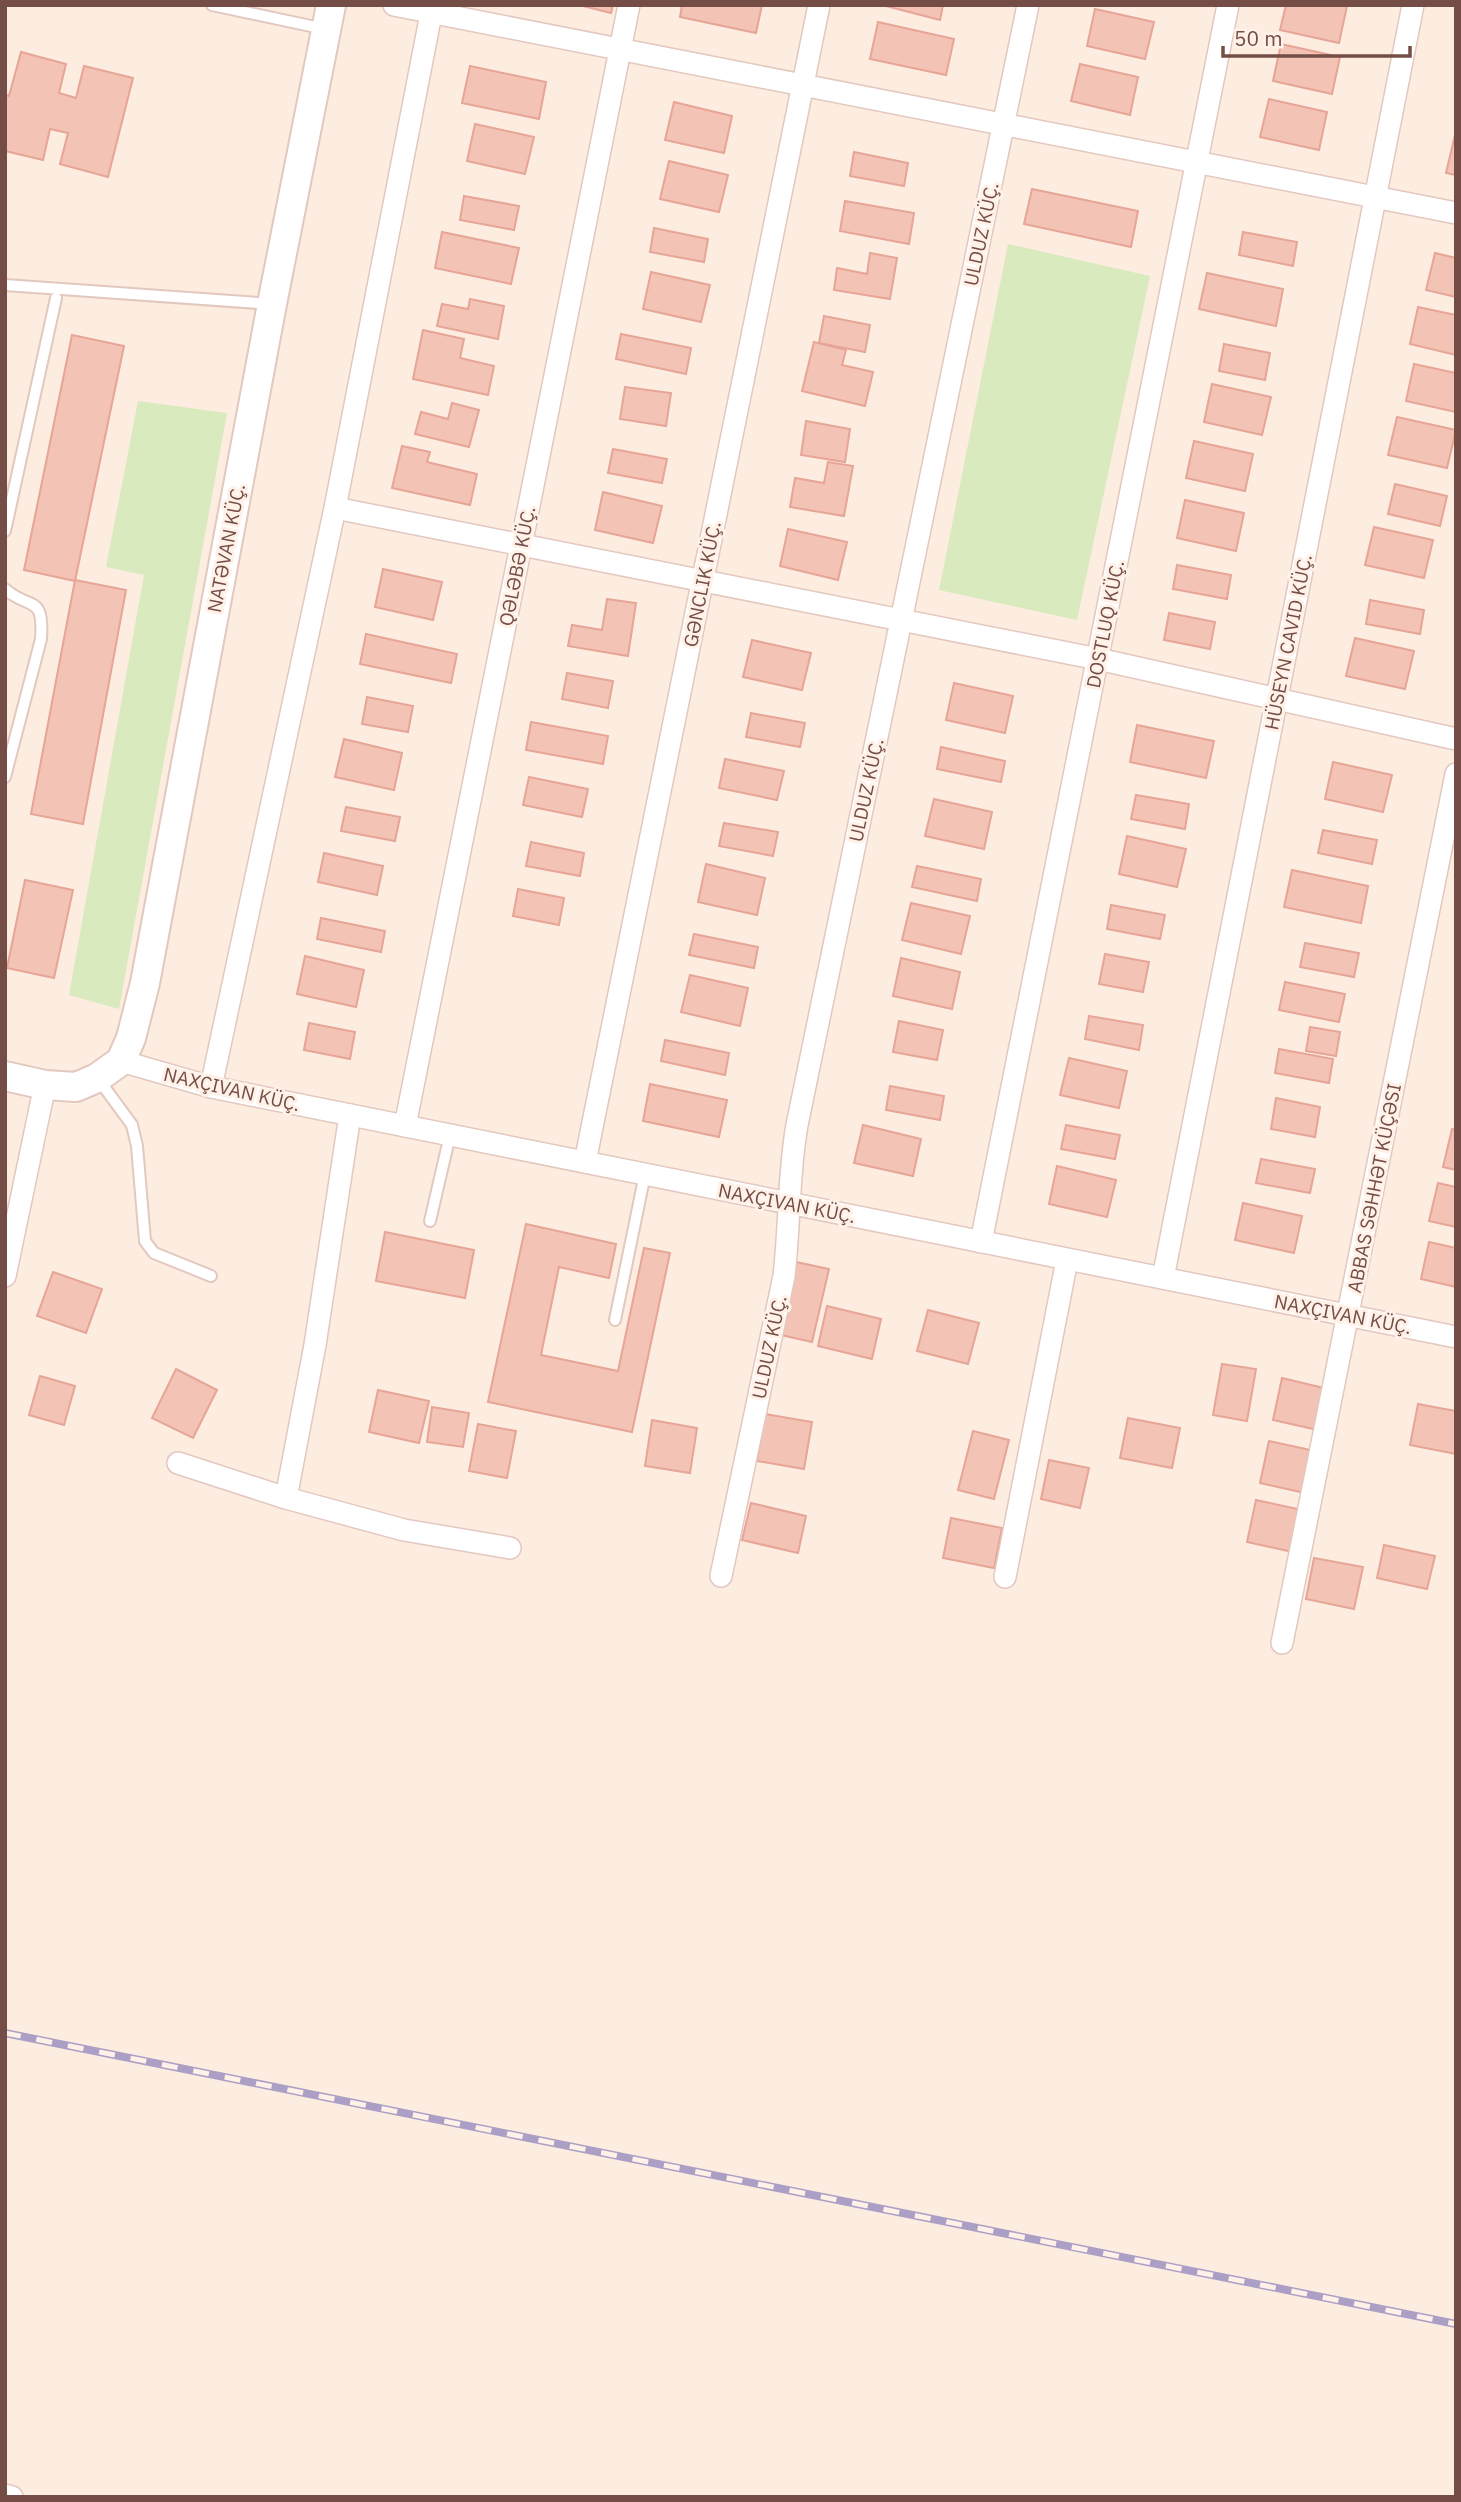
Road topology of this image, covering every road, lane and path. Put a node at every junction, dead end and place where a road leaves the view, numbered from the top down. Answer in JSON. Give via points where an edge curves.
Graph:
{"nodes":[{"id":1,"x":212,"y":5,"type":"edge"},
{"id":2,"x":394,"y":5,"type":"edge"},
{"id":3,"x":629,"y":5,"type":"edge"},
{"id":4,"x":819,"y":5,"type":"edge"},
{"id":5,"x":1028,"y":5,"type":"edge"},
{"id":6,"x":1228,"y":5,"type":"edge"},
{"id":7,"x":1413,"y":5,"type":"edge"},
{"id":8,"x":431,"y":14,"type":"junction"},
{"id":9,"x":328,"y":17,"type":"edge"},
{"id":10,"x":620,"y":48,"type":"junction"},
{"id":11,"x":803,"y":87,"type":"junction"},
{"id":12,"x":1004,"y":125,"type":"junction"},
{"id":13,"x":1197,"y":162,"type":"junction"},
{"id":14,"x":1376,"y":196,"type":"junction"},
{"id":15,"x":1456,"y":213,"type":"edge"},
{"id":16,"x":5,"y":285,"type":"edge"},
{"id":17,"x":56,"y":298,"type":"dead end"},
{"id":18,"x":272,"y":304,"type":"junction"},
{"id":19,"x":335,"y":508,"type":"junction"},
{"id":20,"x":5,"y":531,"type":"edge"},
{"id":21,"x":521,"y":545,"type":"junction"},
{"id":22,"x":703,"y":582,"type":"junction"},
{"id":23,"x":5,"y":589,"type":"edge"},
{"id":24,"x":901,"y":621,"type":"junction"},
{"id":25,"x":1098,"y":659,"type":"junction"},
{"id":26,"x":1277,"y":698,"type":"junction"},
{"id":27,"x":1456,"y":739,"type":"edge"},
{"id":28,"x":1456,"y":774,"type":"edge"},
{"id":29,"x":5,"y":777,"type":"edge"},
{"id":30,"x":121,"y":1061,"type":"junction"},
{"id":31,"x":5,"y":1076,"type":"edge"},
{"id":32,"x":97,"y":1078,"type":"junction"},
{"id":33,"x":45,"y":1085,"type":"junction"},
{"id":34,"x":211,"y":1087,"type":"junction"},
{"id":35,"x":350,"y":1115,"type":"junction"},
{"id":36,"x":405,"y":1126,"type":"junction"},
{"id":37,"x":450,"y":1135,"type":"junction"},
{"id":38,"x":585,"y":1162,"type":"junction"},
{"id":39,"x":645,"y":1174,"type":"junction"},
{"id":40,"x":790,"y":1204,"type":"junction"},
{"id":41,"x":430,"y":1220,"type":"dead end"},
{"id":42,"x":981,"y":1242,"type":"junction"},
{"id":43,"x":1068,"y":1260,"type":"junction"},
{"id":44,"x":5,"y":1276,"type":"edge"},
{"id":45,"x":211,"y":1276,"type":"dead end"},
{"id":46,"x":1163,"y":1278,"type":"junction"},
{"id":47,"x":1349,"y":1315,"type":"junction"},
{"id":48,"x":615,"y":1320,"type":"dead end"},
{"id":49,"x":1456,"y":1336,"type":"edge"},
{"id":50,"x":178,"y":1462,"type":"dead end"},
{"id":51,"x":286,"y":1499,"type":"junction"},
{"id":52,"x":510,"y":1548,"type":"dead end"},
{"id":53,"x":721,"y":1576,"type":"dead end"},
{"id":54,"x":1005,"y":1577,"type":"dead end"},
{"id":55,"x":1282,"y":1643,"type":"dead end"},
{"id":56,"x":5,"y":2495,"type":"edge"},
{"id":57,"x":12,"y":2497,"type":"edge"}],
"edges":[{"from":1,"to":9,"type":"lane"},
{"from":2,"to":8,"type":"street"},
{"from":3,"to":10,"type":"street","name":"QƏLƏBƏ KÜÇ."},
{"from":4,"to":11,"type":"street","name":"GƏNCLIK KÜÇ."},
{"from":5,"to":12,"type":"street","name":"ULDUZ KÜÇ."},
{"from":6,"to":13,"type":"street","name":"DOSTLUQ KÜÇ."},
{"from":7,"to":14,"type":"street","name":"HÜSEYN CAVID KÜÇ."},
{"from":8,"to":10,"type":"street"},
{"from":8,"to":19,"type":"street"},
{"from":9,"to":18,"type":"street","name":"NATƏVAN KÜÇ."},
{"from":10,"to":11,"type":"street"},
{"from":10,"to":21,"type":"street","name":"QƏLƏBƏ KÜÇ."},
{"from":11,"to":12,"type":"street"},
{"from":11,"to":22,"type":"street","name":"GƏNCLIK KÜÇ."},
{"from":12,"to":13,"type":"street"},
{"from":12,"to":24,"type":"street","name":"ULDUZ KÜÇ."},
{"from":13,"to":14,"type":"street"},
{"from":13,"to":25,"type":"street","name":"DOSTLUQ KÜÇ."},
{"from":14,"to":15,"type":"street"},
{"from":14,"to":26,"type":"street","name":"HÜSEYN CAVID KÜÇ."},
{"from":16,"to":18,"type":"lane"},
{"from":17,"to":20,"type":"lane"},
{"from":18,"to":30,"type":"street","name":"NATƏVAN KÜÇ.","via":[[145,983]]},
{"from":19,"to":21,"type":"street"},
{"from":19,"to":34,"type":"street"},
{"from":21,"to":22,"type":"street"},
{"from":21,"to":36,"type":"street","name":"QƏLƏBƏ KÜÇ."},
{"from":22,"to":24,"type":"street"},
{"from":22,"to":38,"type":"street","name":"GƏNCLIK KÜÇ."},
{"from":23,"to":29,"type":"lane","via":[[35,603],[43,618]]},
{"from":24,"to":25,"type":"street"},
{"from":24,"to":40,"type":"street","name":"ULDUZ KÜÇ.","via":[[797,1125]]},
{"from":25,"to":26,"type":"street"},
{"from":25,"to":42,"type":"street","name":"DOSTLUQ KÜÇ."},
{"from":26,"to":27,"type":"street"},
{"from":26,"to":46,"type":"street","name":"HÜSEYN CAVID KÜÇ."},
{"from":28,"to":47,"type":"street","name":"ABBAS SƏHHƏT KÜÇƏSI"},
{"from":30,"to":32,"type":"street"},
{"from":30,"to":34,"type":"street"},
{"from":31,"to":33,"type":"street"},
{"from":32,"to":33,"type":"street","via":[[76,1087]]},
{"from":32,"to":45,"type":"lane","via":[[132,1125],[145,1241],[154,1253]]},
{"from":33,"to":44,"type":"street"},
{"from":34,"to":35,"type":"street"},
{"from":35,"to":36,"type":"street"},
{"from":35,"to":51,"type":"street"},
{"from":36,"to":37,"type":"street"},
{"from":37,"to":38,"type":"street"},
{"from":37,"to":41,"type":"lane"},
{"from":38,"to":39,"type":"street"},
{"from":39,"to":40,"type":"street"},
{"from":39,"to":48,"type":"lane"},
{"from":40,"to":42,"type":"street"},
{"from":40,"to":53,"type":"street","name":"ULDUZ KÜÇ.","via":[[784,1276]]},
{"from":42,"to":43,"type":"street"},
{"from":43,"to":46,"type":"street"},
{"from":43,"to":54,"type":"street"},
{"from":46,"to":47,"type":"street"},
{"from":47,"to":49,"type":"street"},
{"from":47,"to":55,"type":"street","name":"ABBAS SƏHHƏT KÜÇƏSI"},
{"from":50,"to":51,"type":"street"},
{"from":51,"to":52,"type":"street","via":[[404,1530]]},
{"from":56,"to":57,"type":"street"}]}
